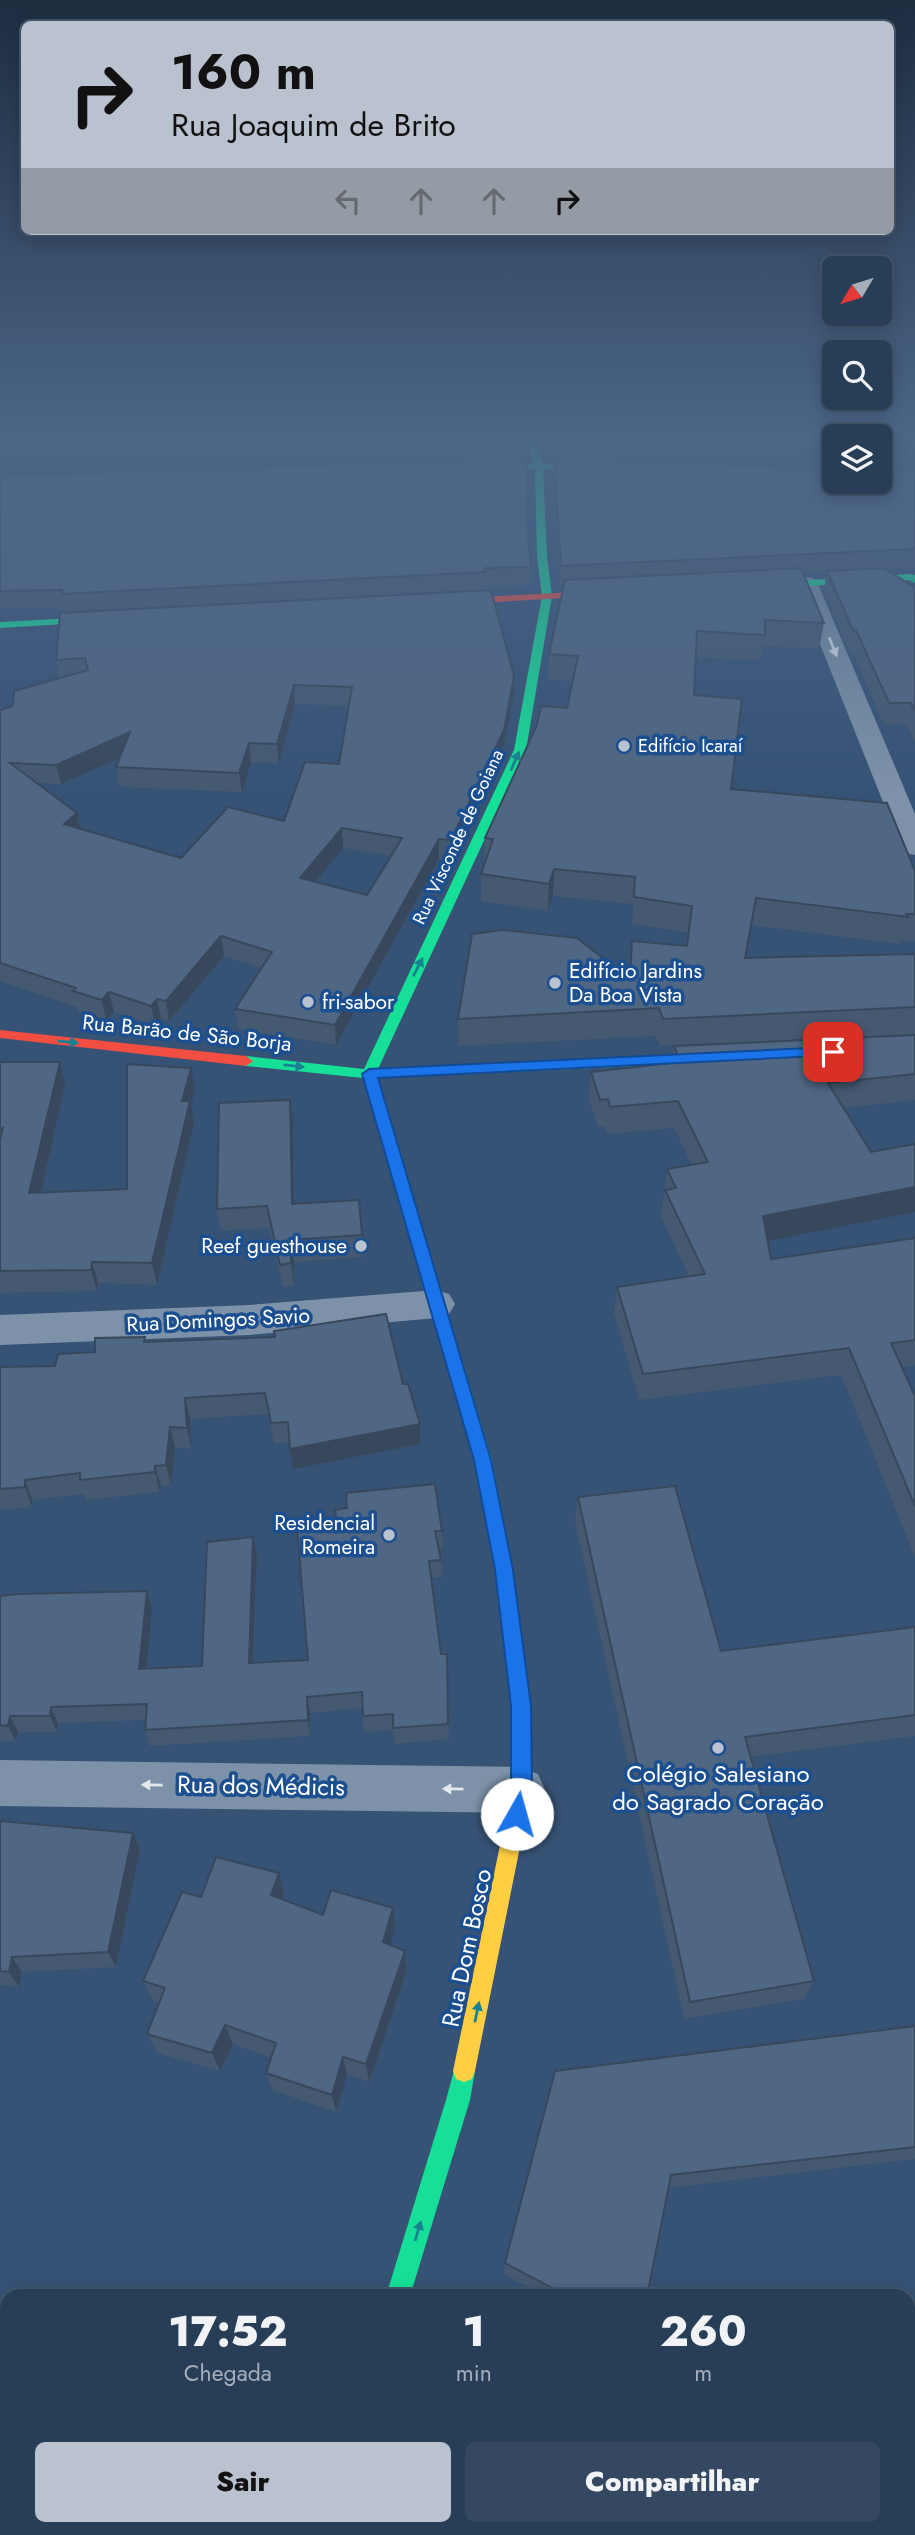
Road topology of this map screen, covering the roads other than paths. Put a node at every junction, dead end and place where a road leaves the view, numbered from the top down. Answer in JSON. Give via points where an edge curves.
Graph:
{"nodes":[{"id":1,"x":542,"y":557,"type":"edge"},
{"id":2,"x":914,"y":578,"type":"edge"},
{"id":3,"x":807,"y":584,"type":"junction"},
{"id":4,"x":739,"y":587,"type":"edge"},
{"id":5,"x":629,"y":592,"type":"edge"},
{"id":6,"x":547,"y":596,"type":"junction"},
{"id":7,"x":424,"y":603,"type":"edge"},
{"id":8,"x":123,"y":619,"type":"edge"},
{"id":9,"x":0,"y":625,"type":"edge"},
{"id":10,"x":915,"y":848,"type":"edge"},
{"id":11,"x":0,"y":1034,"type":"edge"},
{"id":12,"x":738,"y":1056,"type":"edge"},
{"id":13,"x":369,"y":1074,"type":"junction"},
{"id":14,"x":436,"y":1304,"type":"junction"},
{"id":15,"x":0,"y":1330,"type":"edge"},
{"id":16,"x":0,"y":1783,"type":"edge"},
{"id":17,"x":521,"y":1790,"type":"junction"},
{"id":18,"x":400,"y":2289,"type":"edge"}],
"edges":[{"from":1,"to":6,"type":"street","name":"Rua Visconde de Goiana"},
{"from":2,"to":3,"type":"street"},
{"from":3,"to":4,"type":"street"},
{"from":3,"to":10,"type":"street","one_way":true},
{"from":5,"to":6,"type":"street"},
{"from":6,"to":7,"type":"street"},
{"from":13,"to":6,"type":"street","name":"Rua Visconde de Goiana","one_way":true,"via":[[520,750]]},
{"from":8,"to":9,"type":"street"},
{"from":11,"to":13,"type":"street","name":"Rua Barão de São Borja","one_way":true},
{"from":12,"to":13,"type":"street","name":"Rua Barão de São Borja"},
{"from":13,"to":14,"type":"street","name":"Rua Dom Bosco"},
{"from":14,"to":15,"type":"street","name":"Rua Domingos Savio","via":[[249,1320]]},
{"from":14,"to":17,"type":"street","name":"Rua Dom Bosco","via":[[482,1460],[504,1570],[521,1706]]},
{"from":17,"to":16,"type":"street","name":"Rua dos Médicis","one_way":true},
{"from":18,"to":17,"type":"street","name":"Rua Dom Bosco","one_way":true,"via":[[458,2100]]}]}
